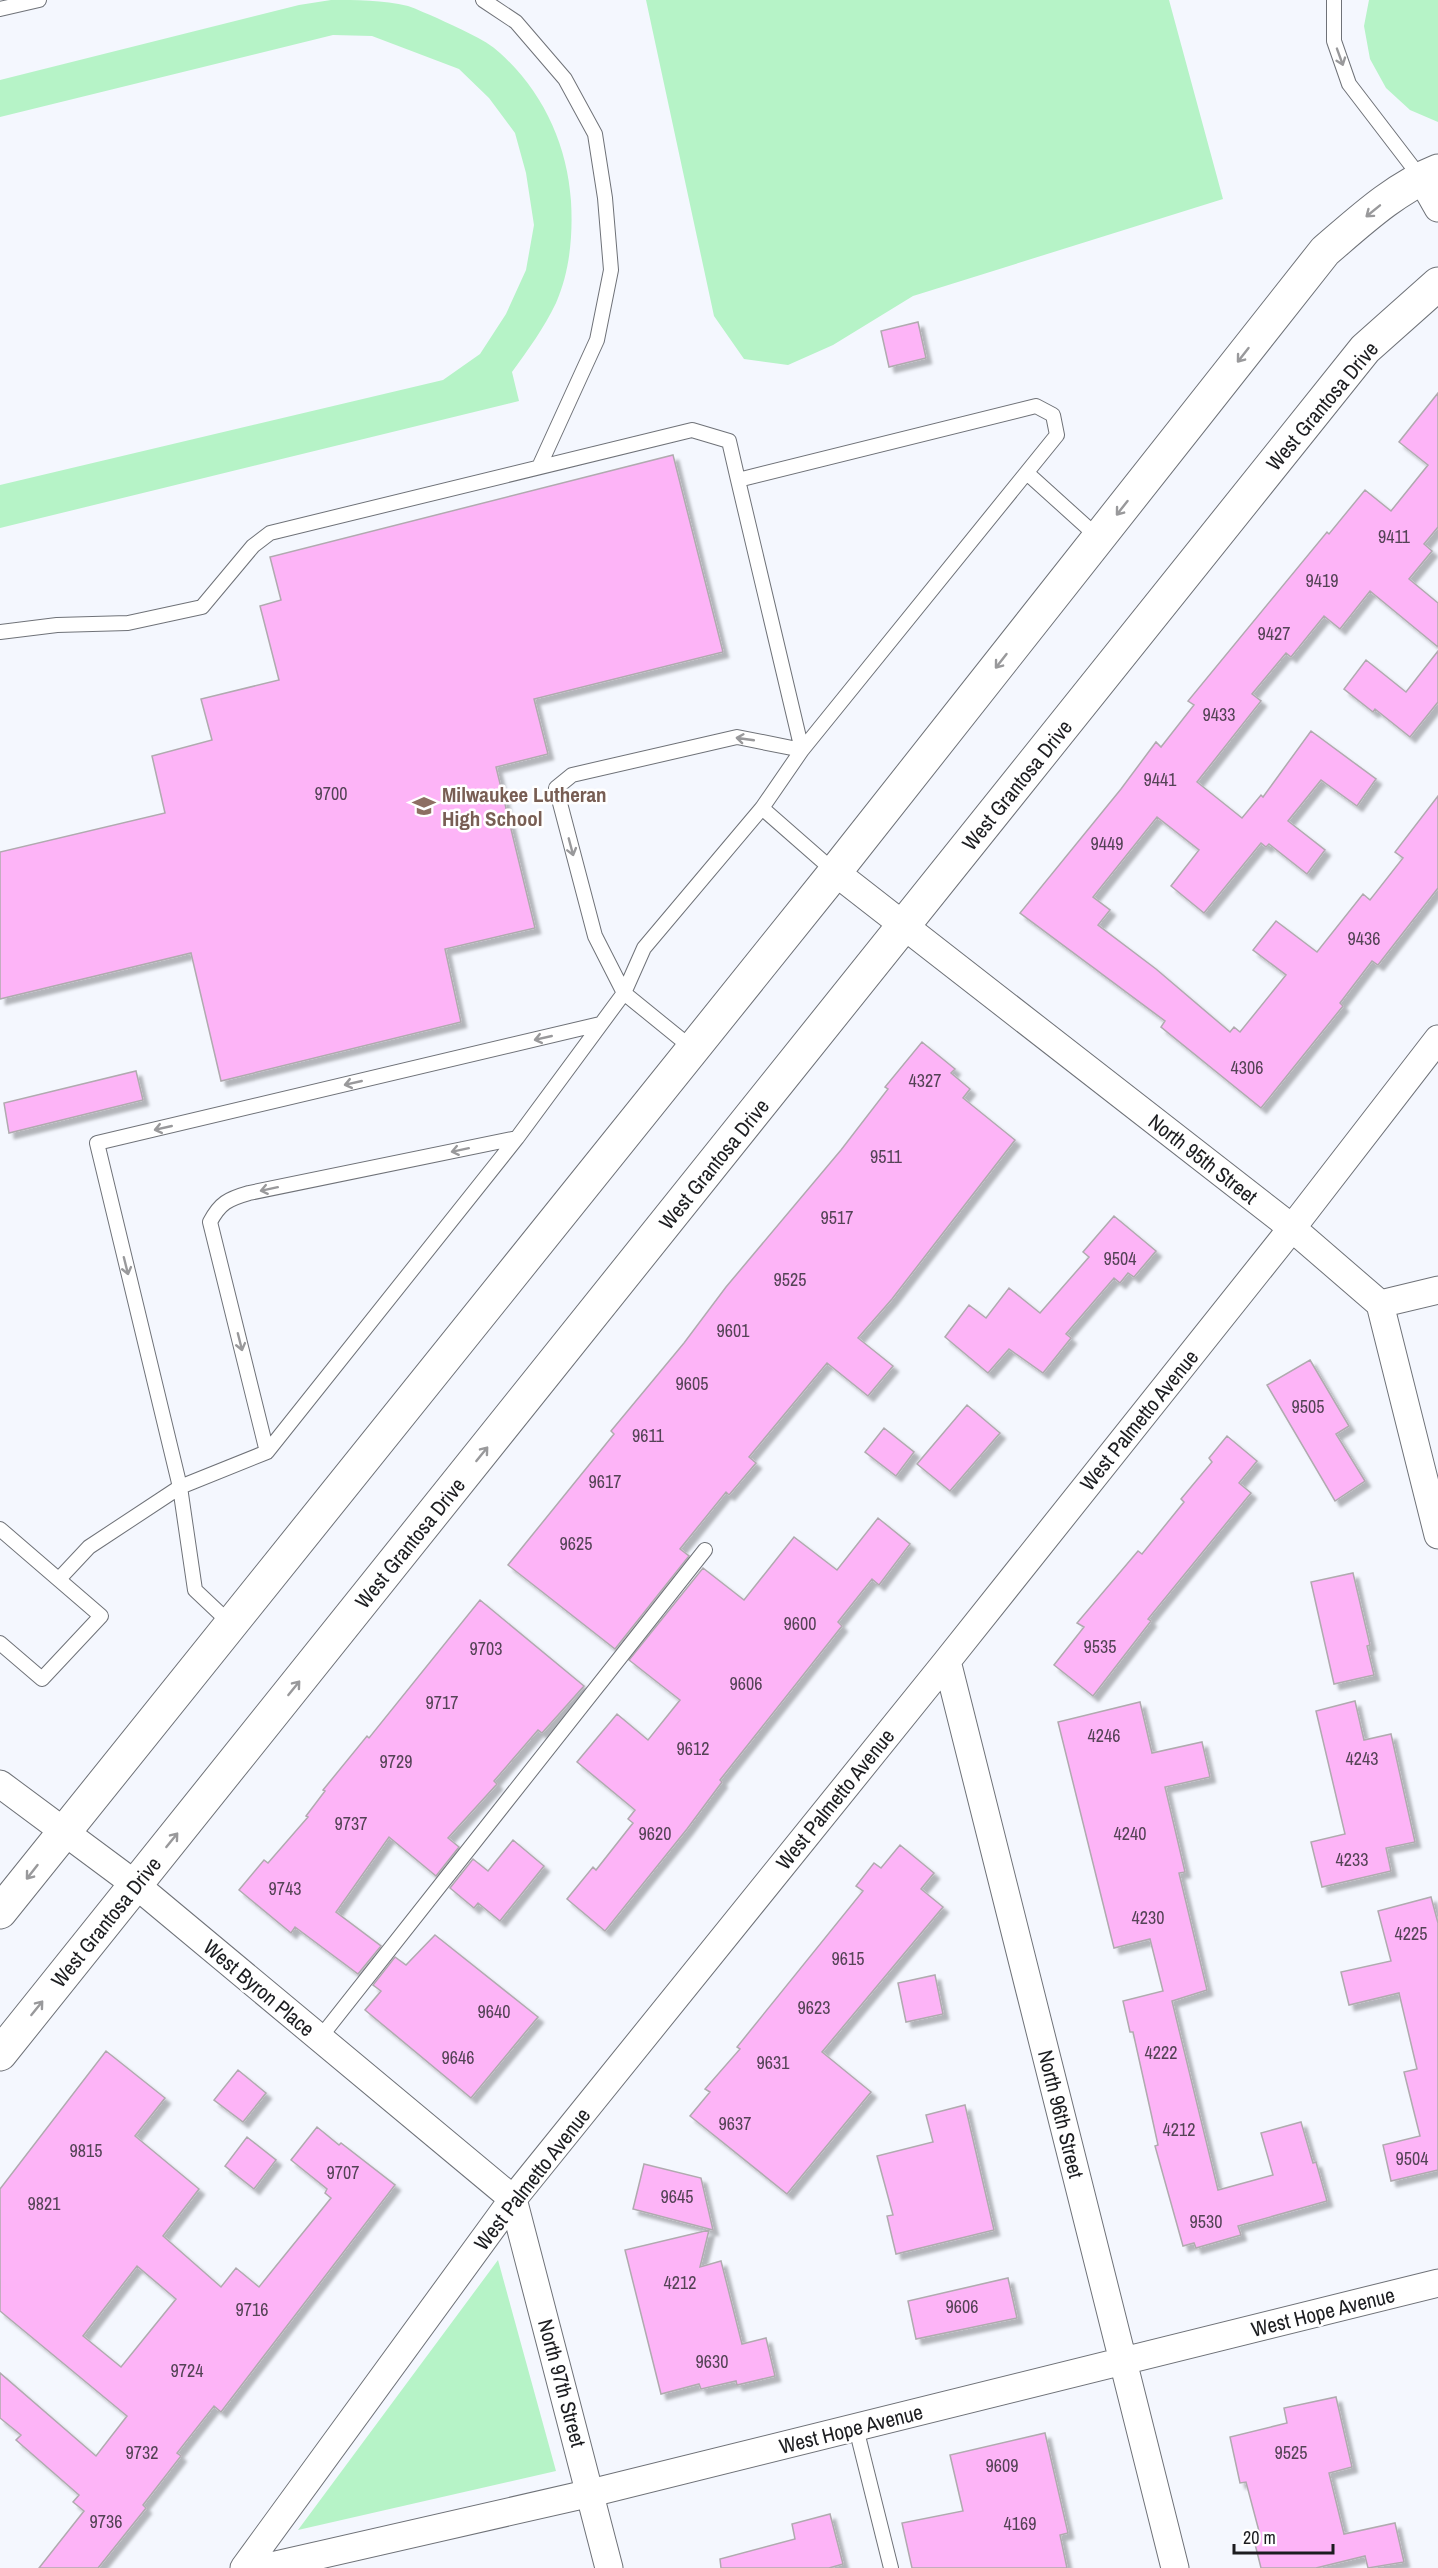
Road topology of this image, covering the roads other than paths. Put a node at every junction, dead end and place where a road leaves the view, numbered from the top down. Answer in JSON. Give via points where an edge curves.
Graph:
{"nodes":[{"id":1,"x":39,"y":0,"type":"edge"},
{"id":2,"x":483,"y":0,"type":"edge"},
{"id":3,"x":1334,"y":0,"type":"edge"},
{"id":4,"x":0,"y":9,"type":"edge"},
{"id":5,"x":1430,"y":174,"type":"edge"},
{"id":6,"x":1438,"y":208,"type":"edge"},
{"id":7,"x":1438,"y":284,"type":"edge"},
{"id":8,"x":539,"y":467,"type":"junction"},
{"id":9,"x":1028,"y":473,"type":"junction"},
{"id":10,"x":738,"y":480,"type":"junction"},
{"id":11,"x":1099,"y":538,"type":"junction"},
{"id":12,"x":0,"y":632,"type":"edge"},
{"id":13,"x":802,"y":750,"type":"junction"},
{"id":14,"x":762,"y":808,"type":"junction"},
{"id":15,"x":834,"y":872,"type":"junction"},
{"id":16,"x":904,"y":927,"type":"junction"},
{"id":17,"x":624,"y":993,"type":"junction"},
{"id":18,"x":600,"y":1024,"type":"junction"},
{"id":19,"x":1438,"y":1039,"type":"edge"},
{"id":20,"x":693,"y":1049,"type":"junction"},
{"id":21,"x":517,"y":1138,"type":"junction"},
{"id":22,"x":1292,"y":1228,"type":"junction"},
{"id":23,"x":1438,"y":1290,"type":"edge"},
{"id":24,"x":1380,"y":1304,"type":"junction"},
{"id":25,"x":267,"y":1452,"type":"junction"},
{"id":26,"x":180,"y":1487,"type":"junction"},
{"id":27,"x":0,"y":1529,"type":"edge"},
{"id":28,"x":1438,"y":1535,"type":"edge"},
{"id":29,"x":705,"y":1550,"type":"dead end"},
{"id":30,"x":59,"y":1579,"type":"junction"},
{"id":31,"x":231,"y":1624,"type":"junction"},
{"id":32,"x":0,"y":1643,"type":"edge"},
{"id":33,"x":947,"y":1661,"type":"junction"},
{"id":34,"x":0,"y":1784,"type":"edge"},
{"id":35,"x":64,"y":1831,"type":"junction"},
{"id":36,"x":136,"y":1885,"type":"junction"},
{"id":37,"x":0,"y":1912,"type":"edge"},
{"id":38,"x":319,"y":2039,"type":"junction"},
{"id":39,"x":0,"y":2054,"type":"edge"},
{"id":40,"x":513,"y":2199,"type":"junction"},
{"id":41,"x":1438,"y":2283,"type":"edge"},
{"id":42,"x":1124,"y":2362,"type":"junction"},
{"id":43,"x":856,"y":2428,"type":"junction"},
{"id":44,"x":591,"y":2493,"type":"junction"},
{"id":45,"x":244,"y":2568,"type":"edge"},
{"id":46,"x":263,"y":2568,"type":"edge"},
{"id":47,"x":609,"y":2568,"type":"edge"},
{"id":48,"x":891,"y":2568,"type":"edge"},
{"id":49,"x":1175,"y":2568,"type":"edge"}],
"edges":[{"from":1,"to":4,"type":"lane"},
{"from":2,"to":8,"type":"lane","via":[[516,22],[565,79],[595,134],[605,198],[610,270],[597,340]]},
{"from":3,"to":5,"type":"lane","one_way":true,"via":[[1334,41],[1349,84]]},
{"from":5,"to":6,"type":"street"},
{"from":5,"to":11,"type":"street","one_way":true,"via":[[1380,205],[1325,250]]},
{"from":7,"to":16,"type":"street","name":"West Grantosa Drive","via":[[1365,349]]},
{"from":8,"to":10,"type":"lane","via":[[692,430],[729,441]]},
{"from":8,"to":12,"type":"lane","via":[[270,533],[253,546],[202,607],[128,623]]},
{"from":9,"to":10,"type":"lane","via":[[1057,435],[1053,415],[1036,406]]},
{"from":9,"to":11,"type":"lane"},
{"from":9,"to":13,"type":"lane"},
{"from":10,"to":13,"type":"lane"},
{"from":11,"to":15,"type":"street","one_way":true},
{"from":13,"to":14,"type":"lane"},
{"from":13,"to":17,"type":"lane","one_way":true,"via":[[737,737],[572,775],[556,788],[595,936]]},
{"from":14,"to":15,"type":"lane"},
{"from":14,"to":17,"type":"lane","via":[[644,948]]},
{"from":15,"to":16,"type":"street","name":"North 95th Street"},
{"from":15,"to":20,"type":"street"},
{"from":16,"to":22,"type":"street","name":"North 95th Street"},
{"from":36,"to":16,"type":"street","name":"West Grantosa Drive","one_way":true},
{"from":17,"to":18,"type":"lane"},
{"from":17,"to":20,"type":"lane"},
{"from":18,"to":21,"type":"lane"},
{"from":18,"to":26,"type":"lane","one_way":true,"via":[[97,1143]]},
{"from":19,"to":22,"type":"street","name":"West Palmetto Avenue"},
{"from":20,"to":31,"type":"street"},
{"from":21,"to":25,"type":"lane"},
{"from":21,"to":25,"type":"lane","one_way":true,"via":[[249,1193],[218,1208],[210,1222]]},
{"from":22,"to":24,"type":"street","name":"North 95th Street"},
{"from":22,"to":33,"type":"street","name":"West Palmetto Avenue"},
{"from":23,"to":24,"type":"street"},
{"from":24,"to":28,"type":"street"},
{"from":25,"to":26,"type":"lane"},
{"from":26,"to":30,"type":"lane","via":[[89,1547]]},
{"from":26,"to":31,"type":"lane","via":[[195,1590]]},
{"from":27,"to":30,"type":"lane"},
{"from":29,"to":38,"type":"lane"},
{"from":30,"to":32,"type":"lane","via":[[101,1616],[42,1679]]},
{"from":31,"to":35,"type":"street"},
{"from":33,"to":40,"type":"street","name":"West Palmetto Avenue"},
{"from":33,"to":42,"type":"street","name":"North 96th Street"},
{"from":34,"to":35,"type":"street","name":"West Byron Place"},
{"from":35,"to":36,"type":"street","name":"West Byron Place"},
{"from":35,"to":37,"type":"street","one_way":true},
{"from":36,"to":38,"type":"street","name":"West Byron Place"},
{"from":39,"to":36,"type":"street","name":"West Grantosa Drive","one_way":true},
{"from":38,"to":40,"type":"street","name":"West Byron Place"},
{"from":40,"to":44,"type":"street","name":"North 97th Street"},
{"from":40,"to":45,"type":"street","name":"West Palmetto Avenue"},
{"from":41,"to":42,"type":"street","name":"West Hope Avenue"},
{"from":42,"to":43,"type":"street","name":"West Hope Avenue"},
{"from":42,"to":49,"type":"street","name":"North 96th Street"},
{"from":43,"to":44,"type":"street","name":"West Hope Avenue"},
{"from":43,"to":48,"type":"lane"},
{"from":44,"to":46,"type":"street","name":"West Hope Avenue"},
{"from":44,"to":47,"type":"street","name":"North 97th Street"}]}
